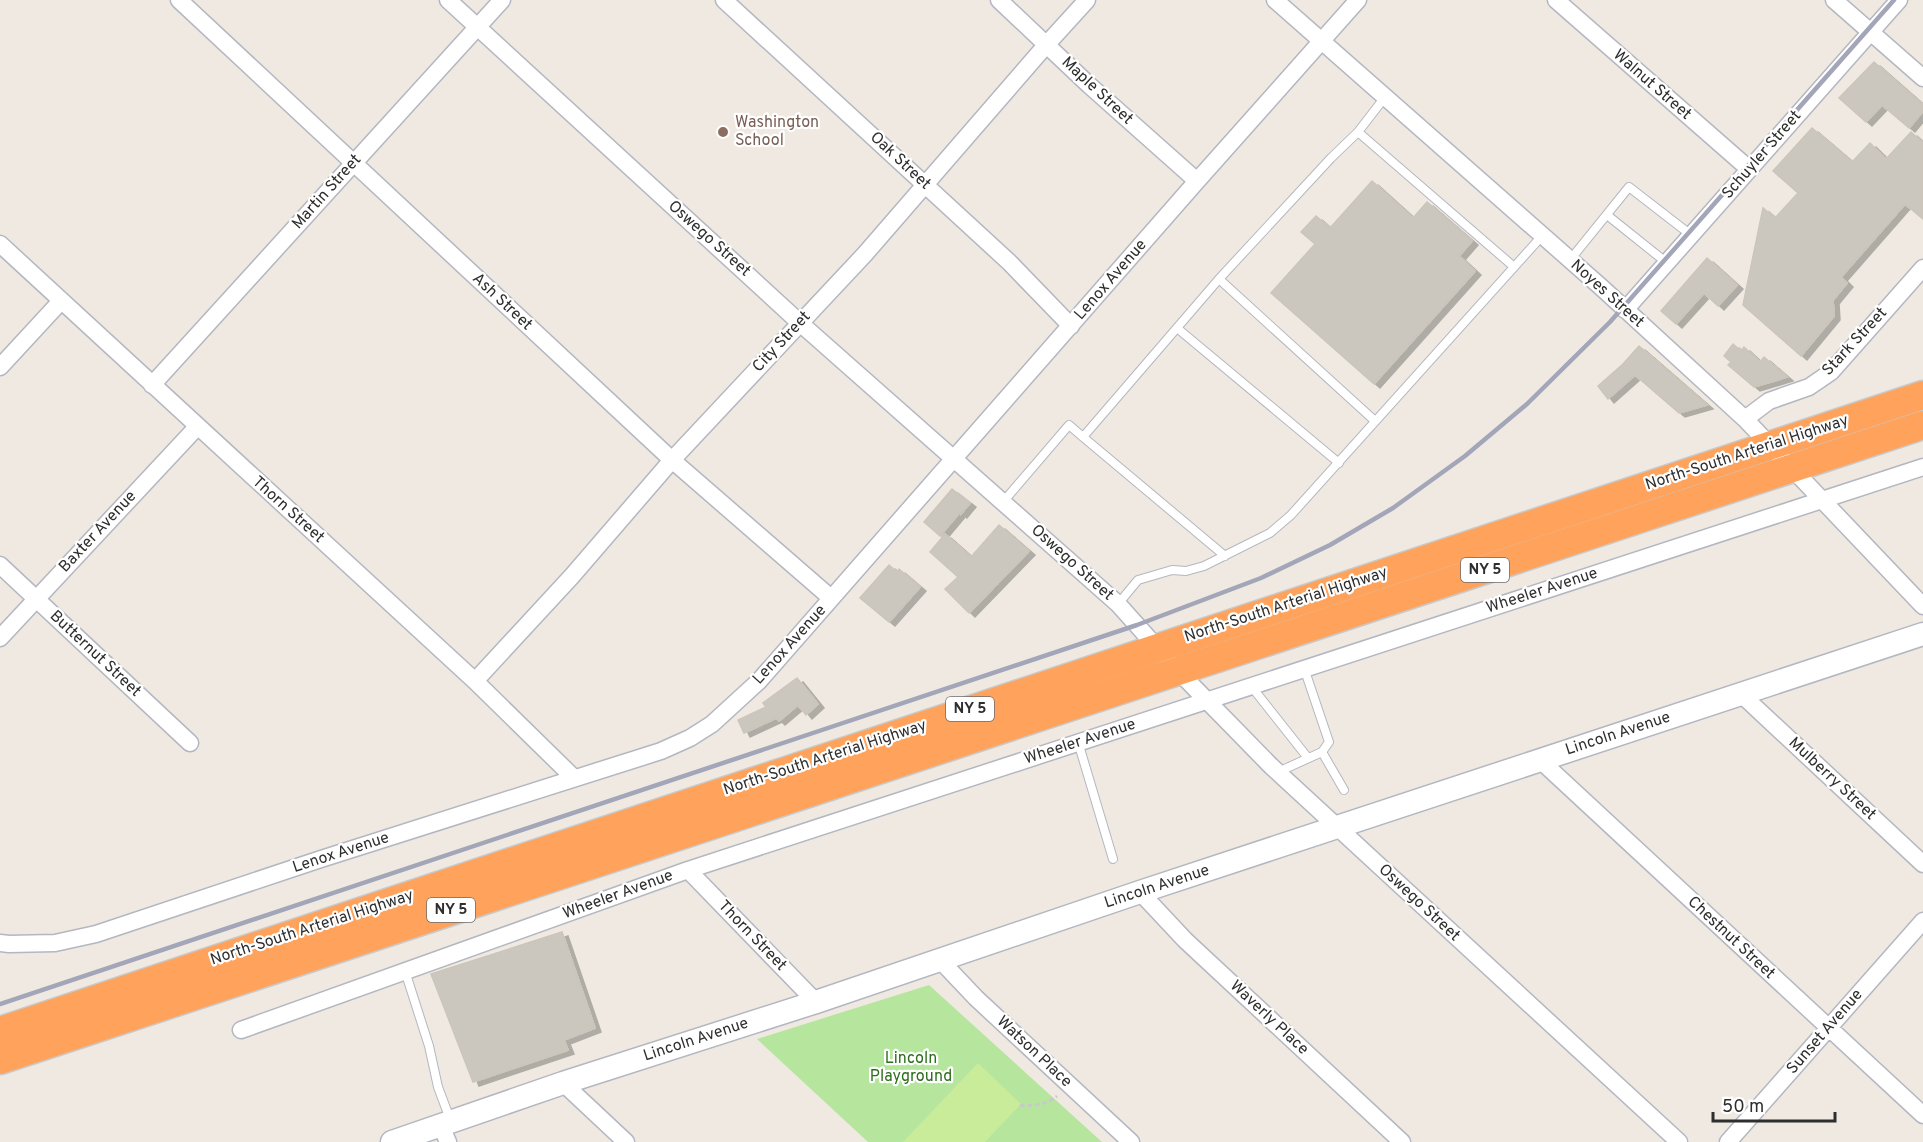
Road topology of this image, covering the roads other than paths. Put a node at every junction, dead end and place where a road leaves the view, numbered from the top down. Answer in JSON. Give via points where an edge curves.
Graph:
{"nodes":[{"id":1,"x":179,"y":0,"type":"edge"},
{"id":2,"x":448,"y":0,"type":"edge"},
{"id":3,"x":502,"y":0,"type":"edge"},
{"id":4,"x":724,"y":0,"type":"edge"},
{"id":5,"x":999,"y":0,"type":"edge"},
{"id":6,"x":1087,"y":0,"type":"edge"},
{"id":7,"x":1275,"y":0,"type":"edge"},
{"id":8,"x":1358,"y":0,"type":"edge"},
{"id":9,"x":1556,"y":0,"type":"edge"},
{"id":10,"x":1834,"y":0,"type":"edge"},
{"id":11,"x":1899,"y":0,"type":"edge"},
{"id":12,"x":477,"y":26,"type":"junction"},
{"id":13,"x":1870,"y":32,"type":"junction"},
{"id":14,"x":1322,"y":41,"type":"junction"},
{"id":15,"x":1047,"y":44,"type":"junction"},
{"id":16,"x":1923,"y":78,"type":"edge"},
{"id":17,"x":1385,"y":97,"type":"junction"},
{"id":18,"x":1358,"y":132,"type":"junction"},
{"id":19,"x":353,"y":164,"type":"junction"},
{"id":20,"x":1749,"y":170,"type":"junction"},
{"id":21,"x":1197,"y":181,"type":"junction"},
{"id":22,"x":925,"y":184,"type":"junction"},
{"id":23,"x":1607,"y":215,"type":"junction"},
{"id":24,"x":1691,"y":235,"type":"junction"},
{"id":25,"x":1542,"y":236,"type":"junction"},
{"id":26,"x":0,"y":244,"type":"edge"},
{"id":27,"x":1570,"y":260,"type":"junction"},
{"id":28,"x":1667,"y":263,"type":"junction"},
{"id":29,"x":1513,"y":266,"type":"junction"},
{"id":30,"x":1923,"y":268,"type":"edge"},
{"id":31,"x":1219,"y":279,"type":"junction"},
{"id":32,"x":61,"y":301,"type":"junction"},
{"id":33,"x":1625,"y":310,"type":"junction"},
{"id":34,"x":800,"y":322,"type":"junction"},
{"id":35,"x":1071,"y":326,"type":"junction"},
{"id":36,"x":1177,"y":328,"type":"junction"},
{"id":37,"x":0,"y":367,"type":"edge"},
{"id":38,"x":152,"y":385,"type":"junction"},
{"id":39,"x":1923,"y":395,"type":"edge"},
{"id":40,"x":1745,"y":419,"type":"junction"},
{"id":41,"x":1375,"y":421,"type":"junction"},
{"id":42,"x":1923,"y":425,"type":"edge"},
{"id":43,"x":196,"y":427,"type":"junction"},
{"id":44,"x":1083,"y":437,"type":"junction"},
{"id":45,"x":1771,"y":445,"type":"junction"},
{"id":46,"x":954,"y":459,"type":"junction"},
{"id":47,"x":672,"y":460,"type":"junction"},
{"id":48,"x":1339,"y":463,"type":"junction"},
{"id":49,"x":1923,"y":467,"type":"edge"},
{"id":50,"x":1792,"y":468,"type":"junction"},
{"id":51,"x":1823,"y":499,"type":"junction"},
{"id":52,"x":1003,"y":502,"type":"junction"},
{"id":53,"x":1225,"y":556,"type":"junction"},
{"id":54,"x":0,"y":566,"type":"edge"},
{"id":55,"x":831,"y":598,"type":"junction"},
{"id":56,"x":36,"y":600,"type":"junction"},
{"id":57,"x":1118,"y":604,"type":"junction"},
{"id":58,"x":1923,"y":606,"type":"edge"},
{"id":59,"x":1923,"y":634,"type":"edge"},
{"id":60,"x":0,"y":638,"type":"edge"},
{"id":61,"x":1157,"y":648,"type":"junction"},
{"id":62,"x":1304,"y":668,"type":"junction"},
{"id":63,"x":1178,"y":671,"type":"junction"},
{"id":64,"x":475,"y":681,"type":"junction"},
{"id":65,"x":1251,"y":686,"type":"junction"},
{"id":66,"x":1741,"y":694,"type":"junction"},
{"id":67,"x":1206,"y":700,"type":"junction"},
{"id":68,"x":1078,"y":742,"type":"junction"},
{"id":69,"x":190,"y":743,"type":"dead end"},
{"id":70,"x":1322,"y":752,"type":"junction"},
{"id":71,"x":1308,"y":758,"type":"junction"},
{"id":72,"x":1540,"y":760,"type":"junction"},
{"id":73,"x":1278,"y":773,"type":"junction"},
{"id":74,"x":574,"y":778,"type":"junction"},
{"id":75,"x":1344,"y":790,"type":"dead end"},
{"id":76,"x":1337,"y":828,"type":"junction"},
{"id":77,"x":1113,"y":859,"type":"dead end"},
{"id":78,"x":1923,"y":864,"type":"edge"},
{"id":79,"x":688,"y":870,"type":"junction"},
{"id":80,"x":1140,"y":892,"type":"junction"},
{"id":81,"x":1923,"y":921,"type":"edge"},
{"id":82,"x":0,"y":943,"type":"edge"},
{"id":83,"x":940,"y":960,"type":"junction"},
{"id":84,"x":405,"y":971,"type":"junction"},
{"id":85,"x":816,"y":1002,"type":"junction"},
{"id":86,"x":1829,"y":1028,"type":"junction"},
{"id":87,"x":240,"y":1029,"type":"dead end"},
{"id":88,"x":0,"y":1031,"type":"edge"},
{"id":89,"x":0,"y":1060,"type":"edge"},
{"id":90,"x":563,"y":1083,"type":"junction"},
{"id":91,"x":1923,"y":1115,"type":"edge"},
{"id":92,"x":447,"y":1130,"type":"edge"},
{"id":93,"x":392,"y":1142,"type":"edge"},
{"id":94,"x":626,"y":1142,"type":"edge"},
{"id":95,"x":1131,"y":1142,"type":"edge"},
{"id":96,"x":1402,"y":1142,"type":"edge"},
{"id":97,"x":1679,"y":1142,"type":"edge"},
{"id":98,"x":1728,"y":1142,"type":"edge"}],
"edges":[{"from":1,"to":19,"type":"street","name":"Ash Street"},
{"from":2,"to":12,"type":"street","name":"Oswego Street"},
{"from":3,"to":12,"type":"street","name":"Martin Street"},
{"from":4,"to":22,"type":"street","name":"Oak Street"},
{"from":5,"to":15,"type":"street","name":"Maple Street"},
{"from":6,"to":15,"type":"street","name":"City Street"},
{"from":7,"to":14,"type":"street","name":"Noyes Street"},
{"from":8,"to":14,"type":"street","name":"Lenox Avenue"},
{"from":9,"to":20,"type":"street","name":"Walnut Street"},
{"from":10,"to":13,"type":"street"},
{"from":11,"to":13,"type":"street","name":"Schuyler Street"},
{"from":12,"to":19,"type":"street","name":"Martin Street"},
{"from":12,"to":34,"type":"street","name":"Oswego Street"},
{"from":13,"to":16,"type":"street"},
{"from":13,"to":20,"type":"street","name":"Schuyler Street"},
{"from":14,"to":17,"type":"street","name":"Noyes Street"},
{"from":14,"to":21,"type":"street","name":"Lenox Avenue"},
{"from":15,"to":21,"type":"street","name":"Maple Street"},
{"from":15,"to":22,"type":"street","name":"City Street"},
{"from":17,"to":18,"type":"lane"},
{"from":17,"to":25,"type":"street","name":"Noyes Street"},
{"from":18,"to":29,"type":"lane"},
{"from":18,"to":31,"type":"lane"},
{"from":19,"to":38,"type":"street","name":"Martin Street"},
{"from":19,"to":47,"type":"street","name":"Ash Street"},
{"from":20,"to":24,"type":"street","name":"Schuyler Street"},
{"from":21,"to":35,"type":"street","name":"Lenox Avenue"},
{"from":22,"to":34,"type":"street","name":"City Street"},
{"from":22,"to":35,"type":"street","name":"Oak Street"},
{"from":23,"to":24,"type":"lane","via":[[1629,187]]},
{"from":23,"to":27,"type":"lane"},
{"from":23,"to":28,"type":"lane"},
{"from":24,"to":28,"type":"street","name":"Schuyler Street"},
{"from":25,"to":27,"type":"street","name":"Noyes Street"},
{"from":25,"to":29,"type":"lane"},
{"from":26,"to":32,"type":"street","name":"Thorn Street"},
{"from":27,"to":33,"type":"street","name":"Noyes Street"},
{"from":28,"to":33,"type":"street","name":"Schuyler Street"},
{"from":29,"to":41,"type":"lane"},
{"from":30,"to":40,"type":"street","name":"Stark Street","via":[[1831,372],[1809,387],[1769,401]]},
{"from":31,"to":36,"type":"lane"},
{"from":31,"to":41,"type":"lane"},
{"from":32,"to":37,"type":"street"},
{"from":32,"to":38,"type":"street","name":"Thorn Street"},
{"from":33,"to":40,"type":"street","name":"Noyes Street"},
{"from":34,"to":46,"type":"street","name":"Oswego Street"},
{"from":34,"to":47,"type":"street","name":"City Street"},
{"from":35,"to":46,"type":"street","name":"Lenox Avenue"},
{"from":36,"to":44,"type":"lane"},
{"from":36,"to":48,"type":"lane"},
{"from":38,"to":43,"type":"street","name":"Thorn Street"},
{"from":39,"to":45,"type":"highway","name":"North-South Arterial Highway","number":"NY 5"},
{"from":40,"to":45,"type":"street","name":"Noyes Street"},
{"from":41,"to":48,"type":"lane"},
{"from":42,"to":50,"type":"highway","name":"North-South Arterial Highway","number":"NY 5"},
{"from":43,"to":56,"type":"street","name":"Baxter Avenue"},
{"from":43,"to":64,"type":"street","name":"Thorn Street"},
{"from":44,"to":52,"type":"lane","via":[[1070,425]]},
{"from":44,"to":53,"type":"lane"},
{"from":45,"to":50,"type":"street","name":"Noyes Street"},
{"from":45,"to":61,"type":"highway","name":"North-South Arterial Highway","number":"NY 5"},
{"from":46,"to":52,"type":"street","name":"Oswego Street"},
{"from":46,"to":55,"type":"street","name":"Lenox Avenue"},
{"from":47,"to":55,"type":"street","name":"Ash Street"},
{"from":47,"to":64,"type":"street","name":"City Street"},
{"from":48,"to":53,"type":"lane","via":[[1270,533]]},
{"from":49,"to":51,"type":"street","name":"Wheeler Avenue"},
{"from":50,"to":51,"type":"street","name":"Noyes Street"},
{"from":50,"to":63,"type":"highway","name":"North-South Arterial Highway","number":"NY 5"},
{"from":51,"to":58,"type":"street","name":"Noyes Street"},
{"from":51,"to":62,"type":"street","name":"Wheeler Avenue"},
{"from":52,"to":57,"type":"street","name":"Oswego Street"},
{"from":53,"to":57,"type":"lane","via":[[1186,571],[1172,570],[1138,580]]},
{"from":54,"to":56,"type":"street","name":"Butternut Street"},
{"from":55,"to":74,"type":"street","name":"Lenox Avenue","via":[[759,681],[712,724],[661,751]]},
{"from":56,"to":60,"type":"street","name":"Baxter Avenue"},
{"from":56,"to":69,"type":"street","name":"Butternut Street"},
{"from":57,"to":61,"type":"street","name":"Oswego Street"},
{"from":59,"to":66,"type":"street","name":"Lincoln Avenue"},
{"from":61,"to":63,"type":"street","name":"Oswego Street"},
{"from":61,"to":88,"type":"highway","name":"North-South Arterial Highway","number":"NY 5"},
{"from":62,"to":65,"type":"street","name":"Wheeler Avenue"},
{"from":62,"to":70,"type":"lane","via":[[1329,742]]},
{"from":63,"to":67,"type":"street","name":"Oswego Street"},
{"from":63,"to":89,"type":"highway","name":"North-South Arterial Highway","number":"NY 5"},
{"from":64,"to":74,"type":"street","name":"Thorn Street"},
{"from":65,"to":67,"type":"street","name":"Wheeler Avenue"},
{"from":65,"to":71,"type":"lane"},
{"from":66,"to":72,"type":"street","name":"Lincoln Avenue"},
{"from":66,"to":78,"type":"street","name":"Mulberry Street"},
{"from":67,"to":68,"type":"street","name":"Wheeler Avenue"},
{"from":67,"to":73,"type":"street","name":"Oswego Street"},
{"from":68,"to":77,"type":"lane"},
{"from":68,"to":79,"type":"street","name":"Wheeler Avenue"},
{"from":70,"to":71,"type":"lane"},
{"from":70,"to":75,"type":"lane"},
{"from":71,"to":73,"type":"lane"},
{"from":72,"to":76,"type":"street","name":"Lincoln Avenue"},
{"from":72,"to":86,"type":"street","name":"Chestnut Street"},
{"from":73,"to":76,"type":"street","name":"Oswego Street"},
{"from":74,"to":82,"type":"street","name":"Lenox Avenue","via":[[96,934],[55,943]]},
{"from":76,"to":80,"type":"street","name":"Lincoln Avenue"},
{"from":76,"to":97,"type":"street","name":"Oswego Street"},
{"from":79,"to":84,"type":"street","name":"Wheeler Avenue"},
{"from":79,"to":85,"type":"street","name":"Thorn Street"},
{"from":80,"to":83,"type":"street","name":"Lincoln Avenue"},
{"from":80,"to":96,"type":"street","name":"Waverly Place","via":[[1185,940]]},
{"from":81,"to":86,"type":"street","name":"Sunset Avenue"},
{"from":83,"to":85,"type":"street","name":"Lincoln Avenue"},
{"from":83,"to":95,"type":"street","name":"Watson Place"},
{"from":84,"to":87,"type":"street","name":"Wheeler Avenue"},
{"from":84,"to":92,"type":"lane","via":[[429,1046]]},
{"from":85,"to":90,"type":"street","name":"Lincoln Avenue"},
{"from":86,"to":91,"type":"street","name":"Chestnut Street"},
{"from":86,"to":98,"type":"street","name":"Sunset Avenue"},
{"from":90,"to":92,"type":"street","name":"Lincoln Avenue"},
{"from":90,"to":94,"type":"street"},
{"from":92,"to":93,"type":"street","name":"Lincoln Avenue"}]}
